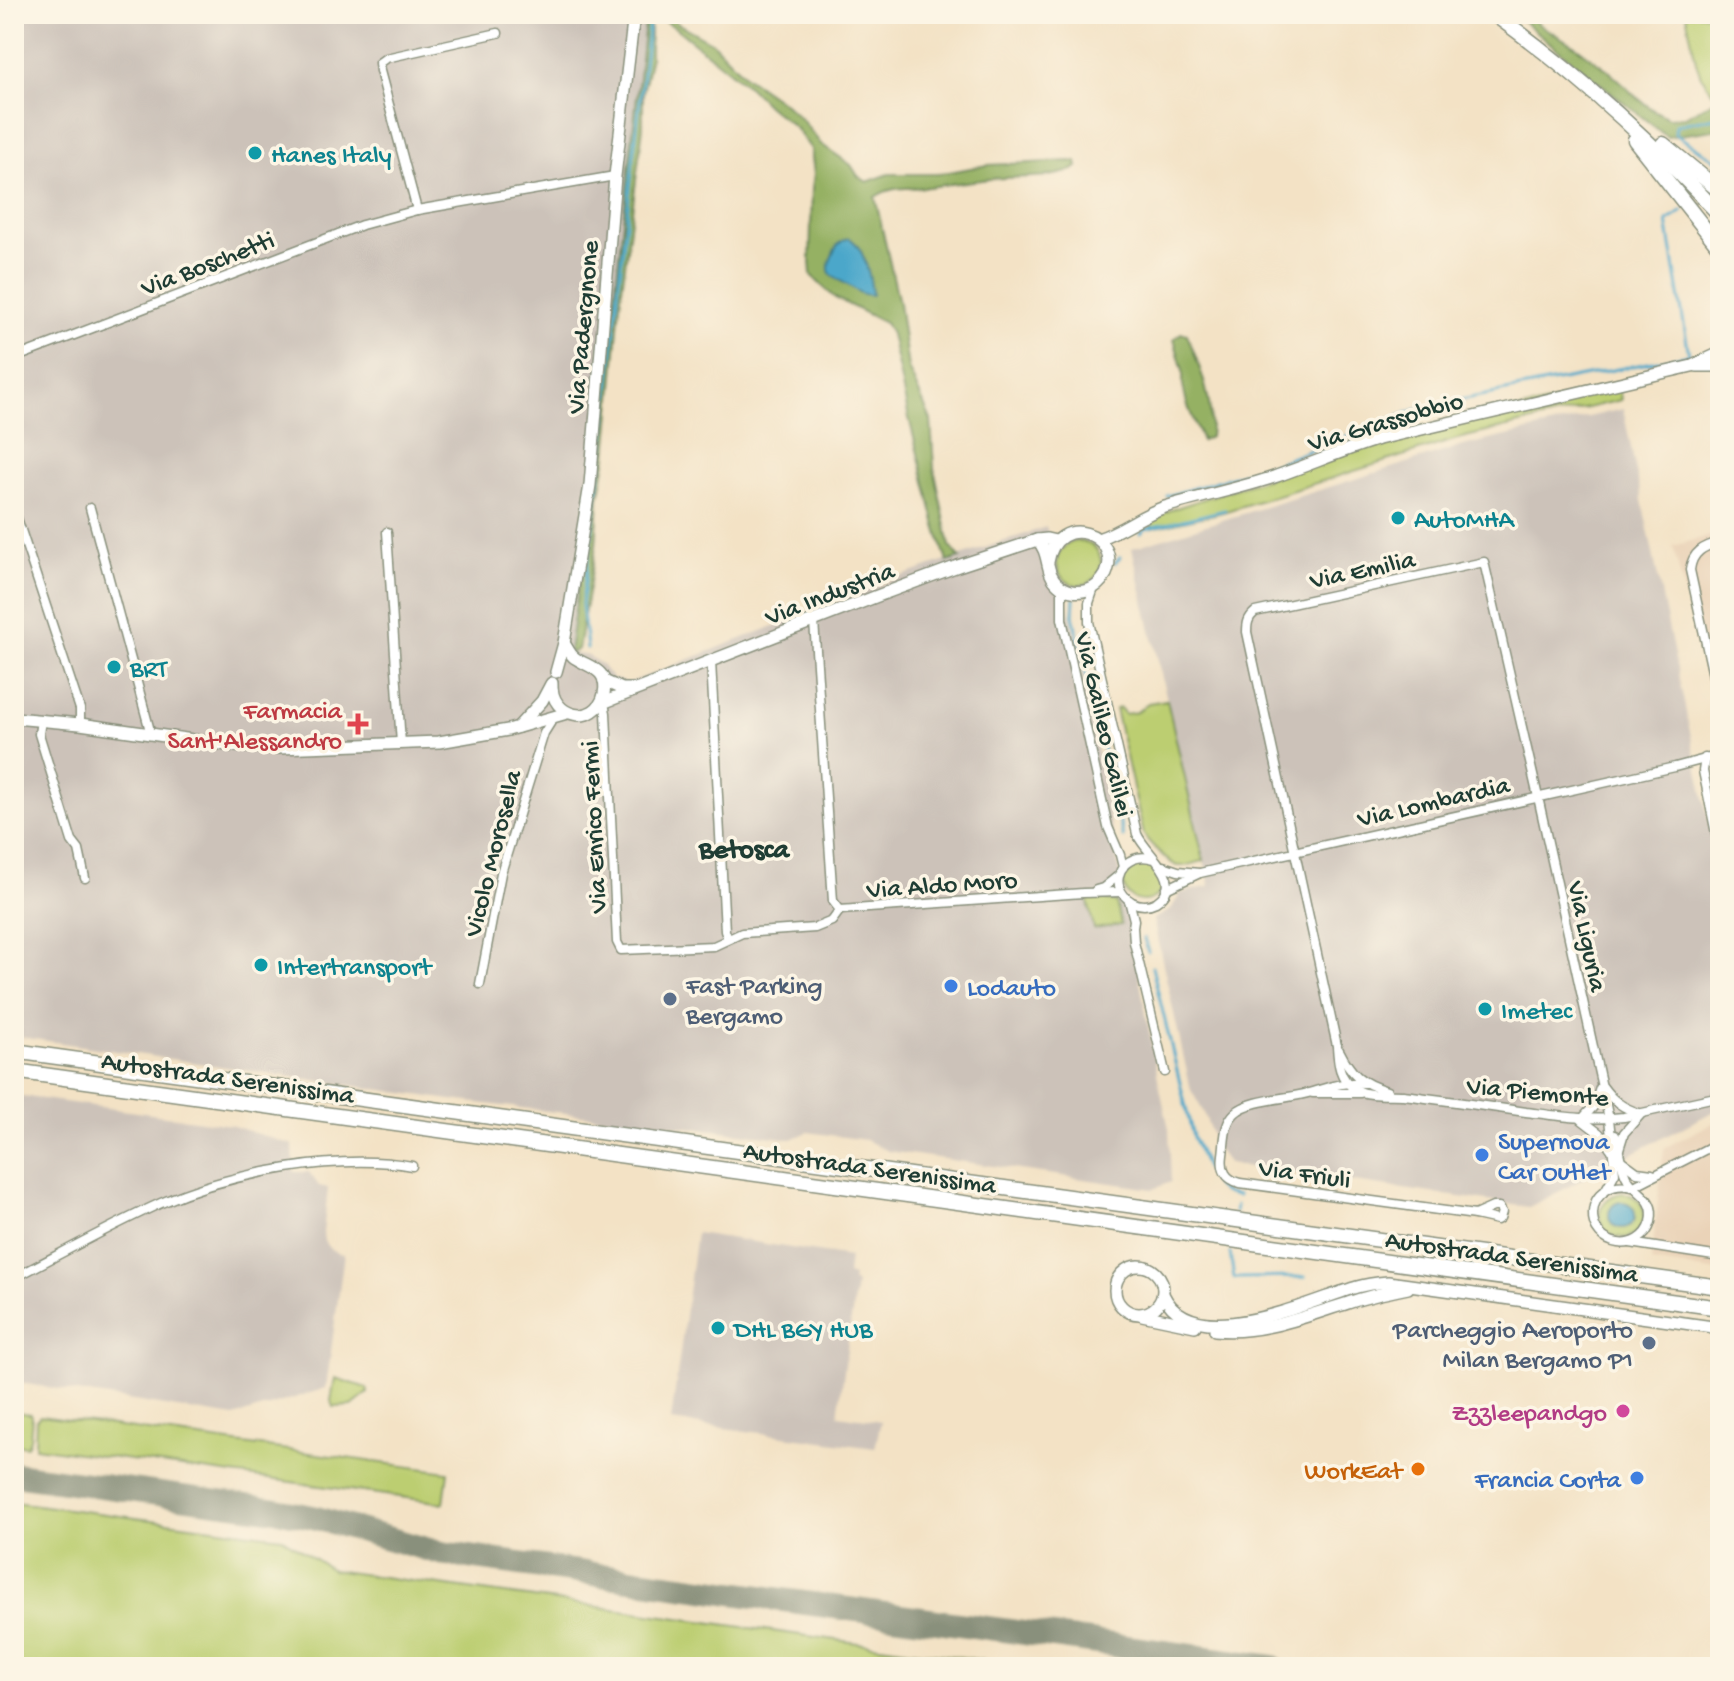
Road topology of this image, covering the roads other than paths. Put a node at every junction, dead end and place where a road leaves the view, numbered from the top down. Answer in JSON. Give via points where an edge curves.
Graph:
{"nodes":[{"id":1,"x":634,"y":14,"type":"edge"},
{"id":2,"x":1494,"y":14,"type":"edge"},
{"id":3,"x":498,"y":33,"type":"dead end"},
{"id":4,"x":1610,"y":108,"type":"junction"},
{"id":5,"x":615,"y":176,"type":"junction"},
{"id":6,"x":1720,"y":191,"type":"edge"},
{"id":7,"x":417,"y":210,"type":"junction"},
{"id":8,"x":1720,"y":215,"type":"edge"},
{"id":9,"x":1720,"y":248,"type":"edge"},
{"id":10,"x":1720,"y":353,"type":"edge"},
{"id":11,"x":14,"y":358,"type":"edge"},
{"id":12,"x":1692,"y":366,"type":"junction"},
{"id":13,"x":1720,"y":366,"type":"edge"},
{"id":14,"x":90,"y":508,"type":"dead end"},
{"id":15,"x":14,"y":509,"type":"edge"},
{"id":16,"x":1124,"y":529,"type":"junction"},
{"id":17,"x":387,"y":532,"type":"dead end"},
{"id":18,"x":1098,"y":539,"type":"junction"},
{"id":19,"x":1037,"y":540,"type":"junction"},
{"id":20,"x":1056,"y":541,"type":"junction"},
{"id":21,"x":1720,"y":542,"type":"edge"},
{"id":22,"x":1108,"y":560,"type":"junction"},
{"id":23,"x":1048,"y":562,"type":"junction"},
{"id":24,"x":1062,"y":587,"type":"junction"},
{"id":25,"x":1094,"y":588,"type":"junction"},
{"id":26,"x":814,"y":621,"type":"junction"},
{"id":27,"x":564,"y":643,"type":"junction"},
{"id":28,"x":711,"y":661,"type":"junction"},
{"id":29,"x":583,"y":662,"type":"junction"},
{"id":30,"x":554,"y":678,"type":"junction"},
{"id":31,"x":604,"y":681,"type":"junction"},
{"id":32,"x":639,"y":689,"type":"junction"},
{"id":33,"x":542,"y":701,"type":"junction"},
{"id":34,"x":600,"y":704,"type":"junction"},
{"id":35,"x":1720,"y":708,"type":"edge"},
{"id":36,"x":567,"y":713,"type":"junction"},
{"id":37,"x":14,"y":718,"type":"edge"},
{"id":38,"x":41,"y":720,"type":"junction"},
{"id":39,"x":548,"y":723,"type":"junction"},
{"id":40,"x":80,"y":724,"type":"junction"},
{"id":41,"x":520,"y":726,"type":"junction"},
{"id":42,"x":148,"y":734,"type":"junction"},
{"id":43,"x":401,"y":744,"type":"junction"},
{"id":44,"x":1719,"y":753,"type":"edge"},
{"id":45,"x":1705,"y":758,"type":"junction"},
{"id":46,"x":1675,"y":767,"type":"junction"},
{"id":47,"x":1704,"y":779,"type":"junction"},
{"id":48,"x":1538,"y":797,"type":"junction"},
{"id":49,"x":1294,"y":852,"type":"junction"},
{"id":50,"x":1720,"y":853,"type":"edge"},
{"id":51,"x":1154,"y":859,"type":"junction"},
{"id":52,"x":1163,"y":866,"type":"junction"},
{"id":53,"x":1121,"y":871,"type":"junction"},
{"id":54,"x":1200,"y":873,"type":"junction"},
{"id":55,"x":85,"y":878,"type":"dead end"},
{"id":56,"x":1166,"y":889,"type":"junction"},
{"id":57,"x":1121,"y":892,"type":"junction"},
{"id":58,"x":1083,"y":893,"type":"junction"},
{"id":59,"x":1129,"y":900,"type":"junction"},
{"id":60,"x":1152,"y":904,"type":"junction"},
{"id":61,"x":840,"y":910,"type":"junction"},
{"id":62,"x":1134,"y":920,"type":"junction"},
{"id":63,"x":728,"y":939,"type":"junction"},
{"id":64,"x":621,"y":950,"type":"joint"},
{"id":65,"x":480,"y":984,"type":"dead end"},
{"id":66,"x":1337,"y":1046,"type":"junction"},
{"id":67,"x":14,"y":1051,"type":"edge"},
{"id":68,"x":14,"y":1071,"type":"edge"},
{"id":69,"x":1165,"y":1072,"type":"dead end"},
{"id":70,"x":1347,"y":1083,"type":"junction"},
{"id":71,"x":1364,"y":1083,"type":"junction"},
{"id":72,"x":1600,"y":1083,"type":"junction"},
{"id":73,"x":1309,"y":1093,"type":"junction"},
{"id":74,"x":1369,"y":1094,"type":"junction"},
{"id":75,"x":1399,"y":1095,"type":"junction"},
{"id":76,"x":1720,"y":1096,"type":"edge"},
{"id":77,"x":1641,"y":1114,"type":"junction"},
{"id":78,"x":1582,"y":1119,"type":"junction"},
{"id":79,"x":1609,"y":1119,"type":"junction"},
{"id":80,"x":1720,"y":1142,"type":"edge"},
{"id":81,"x":1616,"y":1150,"type":"junction"},
{"id":82,"x":1621,"y":1160,"type":"junction"},
{"id":83,"x":412,"y":1166,"type":"dead end"},
{"id":84,"x":1658,"y":1173,"type":"junction"},
{"id":85,"x":1632,"y":1187,"type":"junction"},
{"id":86,"x":1605,"y":1191,"type":"junction"},
{"id":87,"x":1475,"y":1215,"type":"dead end"},
{"id":88,"x":1629,"y":1243,"type":"junction"},
{"id":89,"x":1720,"y":1257,"type":"edge"},
{"id":90,"x":14,"y":1278,"type":"edge"},
{"id":91,"x":1417,"y":1286,"type":"junction"},
{"id":92,"x":1720,"y":1287,"type":"edge"},
{"id":93,"x":1163,"y":1294,"type":"junction"},
{"id":94,"x":1720,"y":1308,"type":"edge"},
{"id":95,"x":1142,"y":1315,"type":"junction"},
{"id":96,"x":1720,"y":1328,"type":"edge"}],
"edges":[{"from":1,"to":5,"type":"street","name":"Via Padergnone"},
{"from":2,"to":4,"type":"highway"},
{"from":3,"to":7,"type":"street","via":[[379,63]]},
{"from":4,"to":6,"type":"highway"},
{"from":4,"to":8,"type":"highway"},
{"from":4,"to":9,"type":"highway"},
{"from":5,"to":7,"type":"street","name":"Via Boschetti"},
{"from":5,"to":27,"type":"street","name":"Via Padergnone","via":[[590,485]]},
{"from":7,"to":11,"type":"street","name":"Via Boschetti","via":[[362,225]]},
{"from":10,"to":12,"type":"street","name":"Via Grassobbio"},
{"from":12,"to":13,"type":"street","name":"Via Grassobbio"},
{"from":12,"to":16,"type":"street","name":"Via Grassobbio","via":[[1379,439],[1275,477],[1166,507]]},
{"from":14,"to":42,"type":"street"},
{"from":15,"to":40,"type":"street","via":[[80,709]]},
{"from":16,"to":18,"type":"street","name":"Via Grassobbio"},
{"from":16,"to":22,"type":"street"},
{"from":17,"to":43,"type":"street"},
{"from":18,"to":20,"type":"street","via":[[1075,532]]},
{"from":18,"to":22,"type":"street"},
{"from":19,"to":20,"type":"street","name":"Via Industria"},
{"from":19,"to":23,"type":"street"},
{"from":19,"to":26,"type":"street","name":"Via Industria"},
{"from":20,"to":23,"type":"street"},
{"from":21,"to":35,"type":"street","via":[[1700,549],[1690,570]]},
{"from":22,"to":25,"type":"street","via":[[1105,576]]},
{"from":23,"to":24,"type":"street","via":[[1051,576]]},
{"from":24,"to":25,"type":"street","via":[[1078,592]]},
{"from":24,"to":53,"type":"street","name":"Via Galileo Galilei","via":[[1065,634]]},
{"from":25,"to":51,"type":"street","via":[[1089,622],[1137,834]]},
{"from":26,"to":28,"type":"street","name":"Via Industria"},
{"from":26,"to":61,"type":"street","via":[[833,901]]},
{"from":27,"to":29,"type":"street","via":[[572,657]]},
{"from":27,"to":30,"type":"street","name":"Via Padergnone"},
{"from":28,"to":32,"type":"street","name":"Via Industria"},
{"from":28,"to":63,"type":"street"},
{"from":29,"to":30,"type":"street","via":[[571,662]]},
{"from":29,"to":31,"type":"street"},
{"from":30,"to":33,"type":"street","name":"Via Padergnone"},
{"from":30,"to":36,"type":"street","via":[[554,701]]},
{"from":31,"to":32,"type":"street"},
{"from":31,"to":34,"type":"street"},
{"from":32,"to":34,"type":"street","name":"Via Industria"},
{"from":33,"to":39,"type":"street"},
{"from":33,"to":41,"type":"street","name":"Via Padergnone"},
{"from":34,"to":36,"type":"street","via":[[585,714]]},
{"from":34,"to":64,"type":"street","name":"Via Enrico Fermi","via":[[606,713]]},
{"from":36,"to":39,"type":"street"},
{"from":37,"to":38,"type":"street"},
{"from":38,"to":40,"type":"street"},
{"from":38,"to":55,"type":"street","via":[[39,734]]},
{"from":39,"to":41,"type":"street"},
{"from":39,"to":65,"type":"street","name":"Vicolo Morosella","via":[[501,873]]},
{"from":40,"to":42,"type":"street"},
{"from":41,"to":43,"type":"street"},
{"from":42,"to":43,"type":"street","via":[[279,748]]},
{"from":44,"to":45,"type":"street","name":"Via Lombardia"},
{"from":45,"to":46,"type":"street","name":"Via Lombardia"},
{"from":45,"to":47,"type":"street"},
{"from":46,"to":47,"type":"street"},
{"from":46,"to":48,"type":"street","name":"Via Lombardia"},
{"from":47,"to":50,"type":"street"},
{"from":48,"to":49,"type":"street","name":"Via Lombardia"},
{"from":48,"to":49,"type":"street","name":"Via Emilia","via":[[1484,562],[1259,610],[1250,616],[1247,632]]},
{"from":48,"to":72,"type":"street","name":"Via Liguria"},
{"from":49,"to":54,"type":"street","name":"Via Lombardia"},
{"from":49,"to":66,"type":"street"},
{"from":51,"to":52,"type":"street"},
{"from":51,"to":53,"type":"street","via":[[1140,856]]},
{"from":52,"to":54,"type":"street","name":"Via Lombardia"},
{"from":52,"to":56,"type":"street"},
{"from":53,"to":57,"type":"street"},
{"from":53,"to":58,"type":"street","name":"Via Aldo Moro","via":[[1103,888]]},
{"from":54,"to":56,"type":"street","name":"Via Lombardia"},
{"from":56,"to":60,"type":"street"},
{"from":57,"to":58,"type":"street","name":"Via Aldo Moro"},
{"from":57,"to":59,"type":"street"},
{"from":58,"to":61,"type":"street","name":"Via Aldo Moro"},
{"from":59,"to":60,"type":"street"},
{"from":59,"to":62,"type":"street"},
{"from":60,"to":62,"type":"street"},
{"from":61,"to":63,"type":"street","name":"Via Aldo Moro","via":[[832,921],[815,928],[742,933]]},
{"from":62,"to":69,"type":"street","via":[[1134,942]]},
{"from":63,"to":64,"type":"street","name":"Via Aldo Moro","via":[[714,946]]},
{"from":66,"to":70,"type":"street"},
{"from":66,"to":71,"type":"street"},
{"from":67,"to":92,"type":"highway","name":"Autostrada Serenissima"},
{"from":68,"to":94,"type":"highway","name":"Autostrada Serenissima"},
{"from":70,"to":71,"type":"street","name":"Via Friuli"},
{"from":70,"to":73,"type":"street","name":"Via Friuli"},
{"from":70,"to":74,"type":"street","name":"Via Piemonte"},
{"from":71,"to":75,"type":"street","name":"Via Piemonte"},
{"from":72,"to":77,"type":"street","via":[[1618,1104]]},
{"from":72,"to":78,"type":"street","via":[[1594,1106]]},
{"from":72,"to":79,"type":"street","name":"Via Liguria"},
{"from":73,"to":74,"type":"street","name":"Via Friuli"},
{"from":73,"to":87,"type":"street","name":"Via Friuli","via":[[1236,1113],[1228,1124],[1222,1161],[1229,1178]]},
{"from":74,"to":75,"type":"street","name":"Via Piemonte"},
{"from":75,"to":78,"type":"street","name":"Via Piemonte"},
{"from":76,"to":77,"type":"street","name":"Via Piemonte"},
{"from":77,"to":79,"type":"street","name":"Via Piemonte"},
{"from":77,"to":81,"type":"street","name":"Via Liguria"},
{"from":78,"to":79,"type":"street","name":"Via Piemonte"},
{"from":78,"to":81,"type":"street"},
{"from":79,"to":81,"type":"street","name":"Via Liguria"},
{"from":80,"to":84,"type":"street"},
{"from":81,"to":82,"type":"street","name":"Via Liguria"},
{"from":81,"to":86,"type":"street","name":"Via Liguria","via":[[1615,1173]]},
{"from":82,"to":84,"type":"street","via":[[1637,1172]]},
{"from":82,"to":85,"type":"street","name":"Via Liguria"},
{"from":83,"to":90,"type":"street","via":[[324,1163],[229,1181],[159,1204]]},
{"from":84,"to":85,"type":"street"},
{"from":85,"to":86,"type":"street","via":[[1618,1185]]},
{"from":85,"to":88,"type":"street","via":[[1645,1196],[1652,1213],[1646,1232]]},
{"from":86,"to":88,"type":"street","via":[[1595,1203],[1595,1227],[1611,1242]]},
{"from":88,"to":89,"type":"street"},
{"from":91,"to":93,"type":"street","via":[[1363,1285],[1231,1324],[1181,1315]]},
{"from":91,"to":95,"type":"street","via":[[1232,1332]]},
{"from":91,"to":96,"type":"street"},
{"from":93,"to":95,"type":"street","via":[[1154,1309]]},
{"from":93,"to":95,"type":"street","via":[[1162,1281],[1153,1270],[1136,1266],[1124,1271],[1115,1286],[1117,1299],[1125,1310]]}]}
